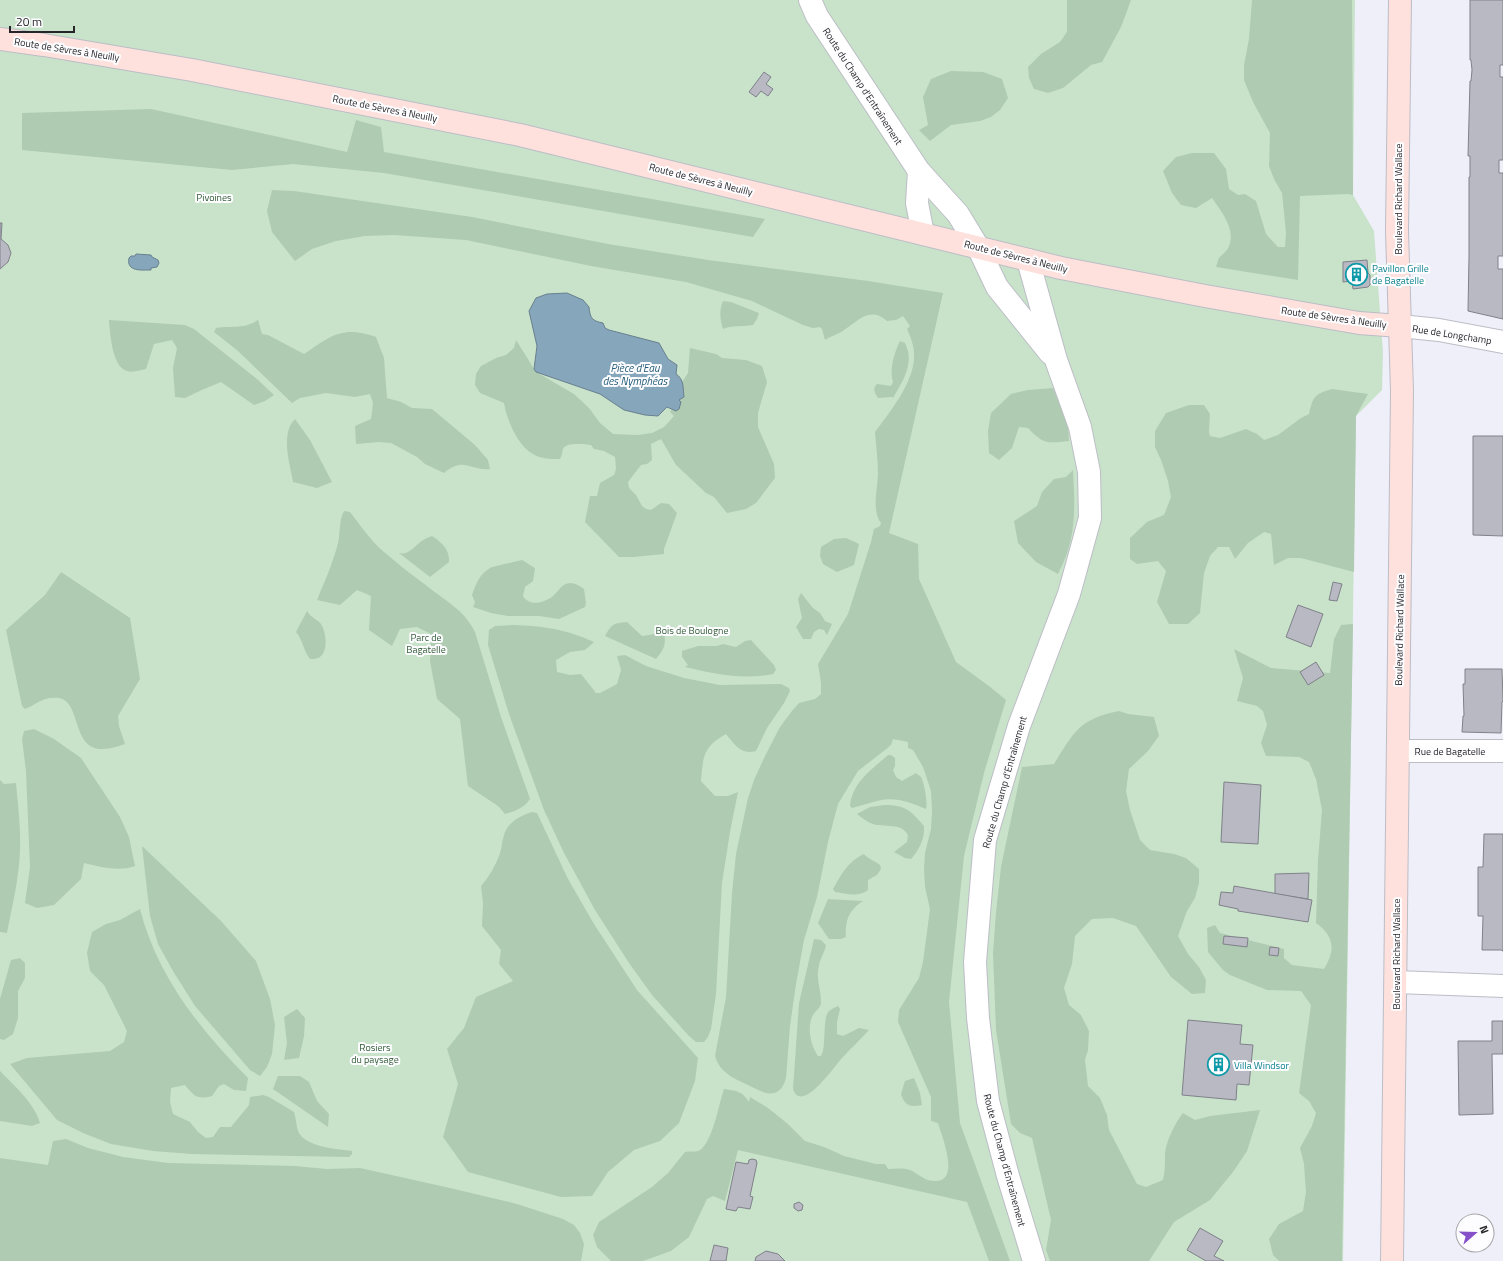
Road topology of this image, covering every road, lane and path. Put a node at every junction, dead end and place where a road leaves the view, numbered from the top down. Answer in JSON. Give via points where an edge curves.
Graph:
{"nodes":[{"id":1,"x":810,"y":0,"type":"edge"},
{"id":2,"x":1400,"y":0,"type":"edge"},
{"id":3,"x":0,"y":39,"type":"edge"},
{"id":4,"x":919,"y":171,"type":"junction"},
{"id":5,"x":923,"y":234,"type":"junction"},
{"id":6,"x":978,"y":247,"type":"junction"},
{"id":7,"x":1028,"y":260,"type":"junction"},
{"id":8,"x":1400,"y":326,"type":"junction"},
{"id":9,"x":1503,"y":342,"type":"edge"},
{"id":10,"x":1056,"y":360,"type":"junction"},
{"id":11,"x":1398,"y":750,"type":"junction"},
{"id":12,"x":1503,"y":751,"type":"edge"},
{"id":13,"x":1396,"y":982,"type":"junction"},
{"id":14,"x":1503,"y":986,"type":"edge"},
{"id":15,"x":1034,"y":1261,"type":"edge"},
{"id":16,"x":1392,"y":1261,"type":"edge"}],
"edges":[{"from":1,"to":4,"type":"street","name":"Route du Champ d'Entraînement","via":[[817,16]]},
{"from":2,"to":8,"type":"street","name":"Boulevard Richard Wallace","via":[[1397,231]]},
{"from":3,"to":5,"type":"street","name":"Route de Sèvres à Neuilly","via":[[192,70],[520,135]]},
{"from":4,"to":5,"type":"street","via":[[917,203]]},
{"from":4,"to":6,"type":"street","name":"Route du Champ d'Entraînement","via":[[958,214]]},
{"from":5,"to":6,"type":"street","name":"Route de Sèvres à Neuilly"},
{"from":6,"to":7,"type":"street","name":"Route de Sèvres à Neuilly"},
{"from":6,"to":10,"type":"street","name":"Route du Champ d'Entraînement","via":[[997,287]]},
{"from":7,"to":8,"type":"street","name":"Route de Sèvres à Neuilly","via":[[1205,296],[1359,323]]},
{"from":7,"to":10,"type":"street","name":"Route du Champ d'Entraînement"},
{"from":8,"to":9,"type":"street","name":"Rue de Longchamp","via":[[1439,330]]},
{"from":8,"to":11,"type":"street","name":"Boulevard Richard Wallace","via":[[1402,391]]},
{"from":10,"to":15,"type":"street","name":"Route du Champ d'Entraînement","via":[[1080,427],[1089,472],[1090,518],[1069,594],[1019,726],[985,840],[975,962],[978,1018],[988,1101]]},
{"from":11,"to":12,"type":"street","name":"Rue de Bagatelle"},
{"from":11,"to":13,"type":"street","name":"Boulevard Richard Wallace"},
{"from":13,"to":14,"type":"street"},
{"from":13,"to":16,"type":"street","name":"Boulevard Richard Wallace"}]}
